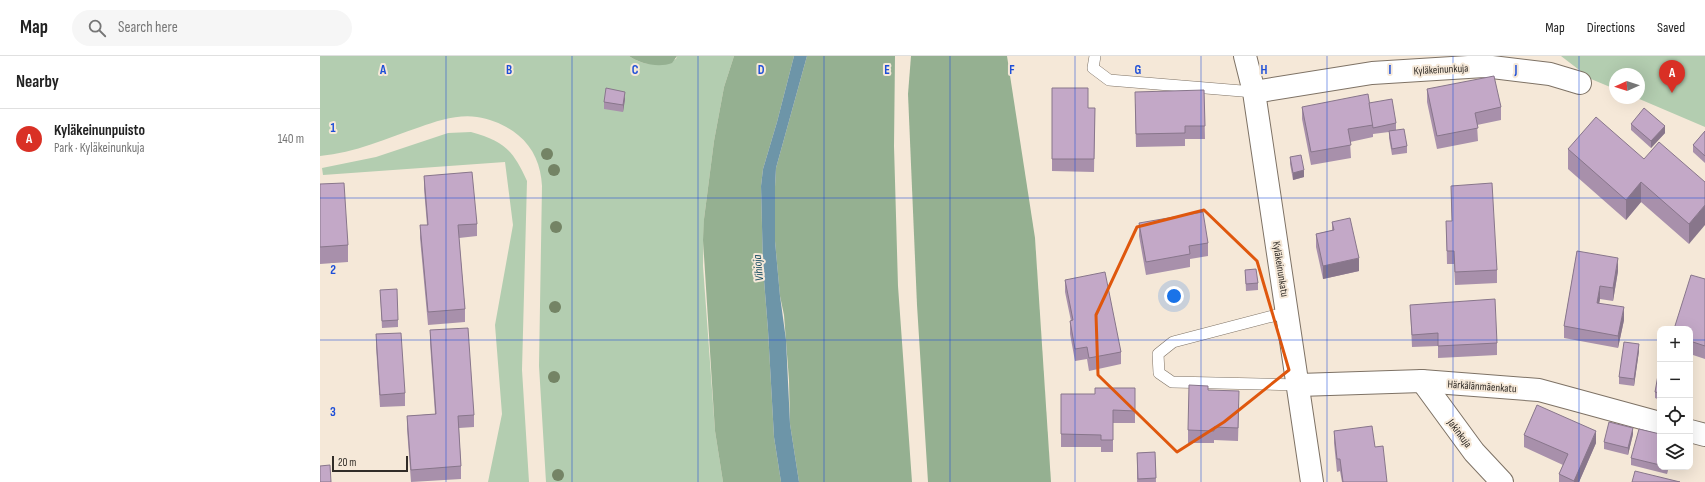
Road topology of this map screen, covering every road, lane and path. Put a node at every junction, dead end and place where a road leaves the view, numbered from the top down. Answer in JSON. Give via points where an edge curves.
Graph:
{"nodes":[{"id":1,"x":1095,"y":56,"type":"edge"},
{"id":2,"x":1245,"y":56,"type":"edge"},
{"id":3,"x":1580,"y":83,"type":"dead end"},
{"id":4,"x":1254,"y":92,"type":"junction"},
{"id":5,"x":1288,"y":312,"type":"junction"},
{"id":6,"x":1422,"y":382,"type":"junction"},
{"id":7,"x":1299,"y":386,"type":"junction"},
{"id":8,"x":1657,"y":421,"type":"edge"},
{"id":9,"x":1693,"y":432,"type":"edge"},
{"id":10,"x":1705,"y":435,"type":"edge"},
{"id":11,"x":1312,"y":482,"type":"edge"},
{"id":12,"x":1502,"y":482,"type":"edge"}],
"edges":[{"from":1,"to":4,"type":"lane","via":[[1093,68],[1110,80]]},
{"from":2,"to":4,"type":"street","name":"Kyläkeinunkatu"},
{"from":3,"to":4,"type":"street","name":"Kyläkeinunkuja","via":[[1550,74],[1484,66],[1372,73]]},
{"from":4,"to":5,"type":"street","name":"Kyläkeinunkatu"},
{"from":5,"to":7,"type":"street","name":"Kyläkeinunkatu"},
{"from":5,"to":7,"type":"lane","via":[[1173,342],[1158,354],[1159,372],[1172,382]]},
{"from":6,"to":7,"type":"street","name":"Härkälänmäenkatu"},
{"from":6,"to":8,"type":"street","name":"Härkälänmäenkatu","via":[[1539,390]]},
{"from":6,"to":12,"type":"street","name":"Jakinkuja","via":[[1474,452]]},
{"from":7,"to":11,"type":"street","name":"Kyläkeinunkatu"},
{"from":9,"to":10,"type":"street"}]}
